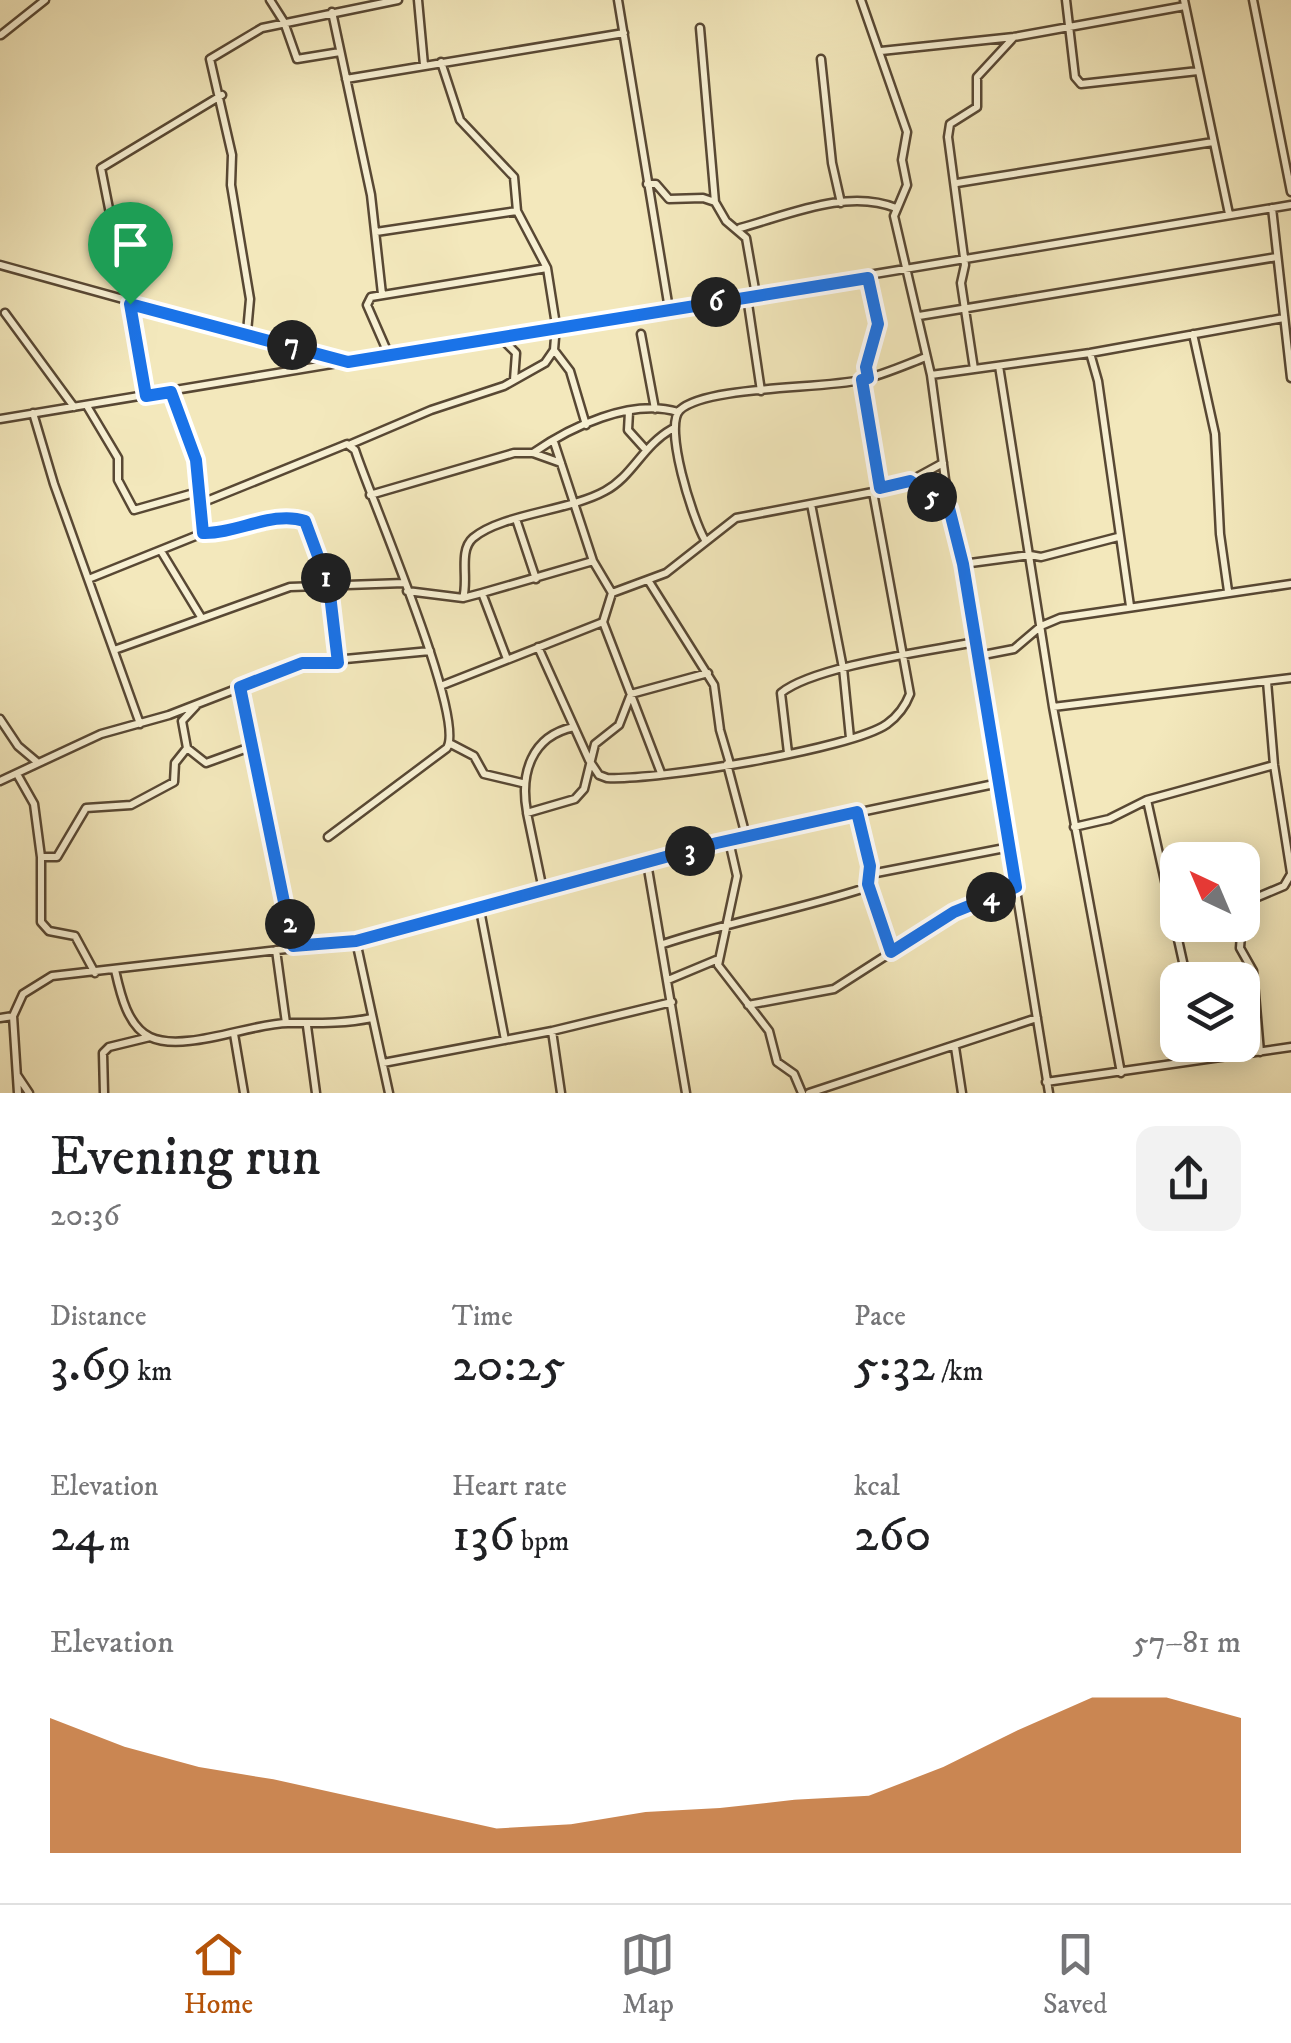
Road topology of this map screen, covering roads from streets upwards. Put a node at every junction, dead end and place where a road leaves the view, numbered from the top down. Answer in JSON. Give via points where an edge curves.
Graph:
{"nodes":[{"id":1,"x":45,"y":0,"type":"edge"},
{"id":2,"x":270,"y":0,"type":"edge"},
{"id":3,"x":398,"y":0,"type":"edge"},
{"id":4,"x":418,"y":0,"type":"edge"},
{"id":5,"x":618,"y":0,"type":"edge"},
{"id":6,"x":862,"y":0,"type":"edge"},
{"id":7,"x":1066,"y":0,"type":"edge"},
{"id":8,"x":1253,"y":0,"type":"edge"},
{"id":9,"x":1184,"y":3,"type":"edge"},
{"id":10,"x":332,"y":12,"type":"junction"},
{"id":11,"x":284,"y":22,"type":"junction"},
{"id":12,"x":1067,"y":27,"type":"junction"},
{"id":13,"x":700,"y":28,"type":"dead end"},
{"id":14,"x":624,"y":33,"type":"junction"},
{"id":15,"x":2,"y":34,"type":"edge"},
{"id":16,"x":1014,"y":37,"type":"junction"},
{"id":17,"x":881,"y":51,"type":"junction"},
{"id":18,"x":340,"y":52,"type":"junction"},
{"id":19,"x":821,"y":59,"type":"dead end"},
{"id":20,"x":441,"y":62,"type":"junction"},
{"id":21,"x":424,"y":65,"type":"junction"},
{"id":22,"x":1198,"y":71,"type":"junction"},
{"id":23,"x":346,"y":79,"type":"junction"},
{"id":24,"x":222,"y":95,"type":"junction"},
{"id":25,"x":1291,"y":133,"type":"edge"},
{"id":26,"x":1280,"y":135,"type":"junction"},
{"id":27,"x":1213,"y":142,"type":"junction"},
{"id":28,"x":958,"y":182,"type":"junction"},
{"id":29,"x":647,"y":184,"type":"junction"},
{"id":30,"x":1291,"y":192,"type":"edge"},
{"id":31,"x":715,"y":202,"type":"junction"},
{"id":32,"x":841,"y":203,"type":"junction"},
{"id":33,"x":1291,"y":205,"type":"edge"},
{"id":34,"x":896,"y":208,"type":"junction"},
{"id":35,"x":1272,"y":208,"type":"junction"},
{"id":36,"x":517,"y":211,"type":"junction"},
{"id":37,"x":1229,"y":214,"type":"junction"},
{"id":38,"x":739,"y":228,"type":"junction"},
{"id":39,"x":376,"y":232,"type":"junction"},
{"id":40,"x":1278,"y":256,"type":"junction"},
{"id":41,"x":965,"y":260,"type":"junction"},
{"id":42,"x":0,"y":265,"type":"edge"},
{"id":43,"x":547,"y":268,"type":"junction"},
{"id":44,"x":908,"y":270,"type":"junction"},
{"id":45,"x":868,"y":278,"type":"junction"},
{"id":46,"x":382,"y":294,"type":"junction"},
{"id":47,"x":756,"y":294,"type":"junction"},
{"id":48,"x":747,"y":297,"type":"junction"},
{"id":49,"x":130,"y":304,"type":"junction"},
{"id":50,"x":669,"y":309,"type":"junction"},
{"id":51,"x":964,"y":310,"type":"junction"},
{"id":52,"x":5,"y":312,"type":"dead end"},
{"id":53,"x":919,"y":316,"type":"junction"},
{"id":54,"x":1284,"y":318,"type":"junction"},
{"id":55,"x":556,"y":325,"type":"junction"},
{"id":56,"x":247,"y":332,"type":"junction"},
{"id":57,"x":641,"y":334,"type":"dead end"},
{"id":58,"x":1192,"y":334,"type":"junction"},
{"id":59,"x":499,"y":335,"type":"junction"},
{"id":60,"x":554,"y":350,"type":"junction"},
{"id":61,"x":388,"y":353,"type":"junction"},
{"id":62,"x":1090,"y":354,"type":"junction"},
{"id":63,"x":926,"y":356,"type":"junction"},
{"id":64,"x":348,"y":362,"type":"junction"},
{"id":65,"x":999,"y":366,"type":"junction"},
{"id":66,"x":974,"y":369,"type":"junction"},
{"id":67,"x":932,"y":375,"type":"junction"},
{"id":68,"x":1291,"y":378,"type":"edge"},
{"id":69,"x":865,"y":379,"type":"junction"},
{"id":70,"x":513,"y":381,"type":"junction"},
{"id":71,"x":761,"y":391,"type":"junction"},
{"id":72,"x":171,"y":392,"type":"junction"},
{"id":73,"x":146,"y":396,"type":"junction"},
{"id":74,"x":87,"y":406,"type":"junction"},
{"id":75,"x":74,"y":407,"type":"junction"},
{"id":76,"x":655,"y":409,"type":"junction"},
{"id":77,"x":629,"y":412,"type":"junction"},
{"id":78,"x":678,"y":412,"type":"junction"},
{"id":79,"x":33,"y":413,"type":"junction"},
{"id":80,"x":0,"y":418,"type":"edge"},
{"id":81,"x":586,"y":425,"type":"junction"},
{"id":82,"x":672,"y":429,"type":"junction"},
{"id":83,"x":554,"y":442,"type":"junction"},
{"id":84,"x":351,"y":444,"type":"junction"},
{"id":85,"x":646,"y":450,"type":"junction"},
{"id":86,"x":533,"y":452,"type":"junction"},
{"id":87,"x":561,"y":462,"type":"junction"},
{"id":88,"x":943,"y":463,"type":"junction"},
{"id":89,"x":910,"y":481,"type":"junction"},
{"id":90,"x":876,"y":490,"type":"junction"},
{"id":91,"x":202,"y":491,"type":"junction"},
{"id":92,"x":370,"y":496,"type":"junction"},
{"id":93,"x":573,"y":503,"type":"junction"},
{"id":94,"x":199,"y":504,"type":"junction"},
{"id":95,"x":811,"y":504,"type":"junction"},
{"id":96,"x":949,"y":508,"type":"junction"},
{"id":97,"x":517,"y":522,"type":"junction"},
{"id":98,"x":203,"y":533,"type":"junction"},
{"id":99,"x":1118,"y":537,"type":"junction"},
{"id":100,"x":705,"y":540,"type":"junction"},
{"id":101,"x":161,"y":550,"type":"junction"},
{"id":102,"x":1030,"y":554,"type":"junction"},
{"id":103,"x":592,"y":561,"type":"junction"},
{"id":104,"x":963,"y":564,"type":"junction"},
{"id":105,"x":92,"y":578,"type":"junction"},
{"id":106,"x":536,"y":579,"type":"junction"},
{"id":107,"x":648,"y":580,"type":"junction"},
{"id":108,"x":1291,"y":584,"type":"edge"},
{"id":109,"x":329,"y":586,"type":"junction"},
{"id":110,"x":406,"y":587,"type":"junction"},
{"id":111,"x":1228,"y":591,"type":"junction"},
{"id":112,"x":482,"y":593,"type":"junction"},
{"id":113,"x":612,"y":593,"type":"junction"},
{"id":114,"x":463,"y":598,"type":"junction"},
{"id":115,"x":1130,"y":606,"type":"junction"},
{"id":116,"x":200,"y":616,"type":"junction"},
{"id":117,"x":603,"y":622,"type":"junction"},
{"id":118,"x":1041,"y":626,"type":"junction"},
{"id":119,"x":976,"y":642,"type":"junction"},
{"id":120,"x":538,"y":646,"type":"junction"},
{"id":121,"x":116,"y":648,"type":"junction"},
{"id":122,"x":430,"y":651,"type":"junction"},
{"id":123,"x":978,"y":656,"type":"junction"},
{"id":124,"x":902,"y":658,"type":"junction"},
{"id":125,"x":507,"y":659,"type":"junction"},
{"id":126,"x":338,"y":663,"type":"junction"},
{"id":127,"x":843,"y":668,"type":"junction"},
{"id":128,"x":708,"y":673,"type":"junction"},
{"id":129,"x":1291,"y":678,"type":"edge"},
{"id":130,"x":1267,"y":681,"type":"junction"},
{"id":131,"x":443,"y":685,"type":"junction"},
{"id":132,"x":240,"y":687,"type":"junction"},
{"id":133,"x":631,"y":694,"type":"junction"},
{"id":134,"x":198,"y":703,"type":"junction"},
{"id":135,"x":1052,"y":707,"type":"junction"},
{"id":136,"x":0,"y":719,"type":"edge"},
{"id":137,"x":140,"y":724,"type":"junction"},
{"id":138,"x":574,"y":727,"type":"junction"},
{"id":139,"x":850,"y":738,"type":"junction"},
{"id":140,"x":451,"y":744,"type":"junction"},
{"id":141,"x":253,"y":746,"type":"junction"},
{"id":142,"x":187,"y":748,"type":"junction"},
{"id":143,"x":788,"y":752,"type":"junction"},
{"id":144,"x":588,"y":760,"type":"junction"},
{"id":145,"x":37,"y":762,"type":"junction"},
{"id":146,"x":729,"y":764,"type":"junction"},
{"id":147,"x":1274,"y":765,"type":"junction"},
{"id":148,"x":661,"y":773,"type":"junction"},
{"id":149,"x":16,"y":774,"type":"junction"},
{"id":150,"x":0,"y":780,"type":"edge"},
{"id":151,"x":522,"y":783,"type":"junction"},
{"id":152,"x":999,"y":783,"type":"junction"},
{"id":153,"x":1146,"y":800,"type":"junction"},
{"id":154,"x":857,"y":812,"type":"junction"},
{"id":155,"x":527,"y":813,"type":"junction"},
{"id":156,"x":1074,"y":827,"type":"junction"},
{"id":157,"x":746,"y":836,"type":"junction"},
{"id":158,"x":328,"y":837,"type":"dead end"},
{"id":159,"x":728,"y":840,"type":"junction"},
{"id":160,"x":1010,"y":847,"type":"junction"},
{"id":161,"x":41,"y":857,"type":"junction"},
{"id":162,"x":647,"y":863,"type":"junction"},
{"id":163,"x":1291,"y":873,"type":"edge"},
{"id":164,"x":871,"y":874,"type":"junction"},
{"id":165,"x":868,"y":884,"type":"junction"},
{"id":166,"x":1016,"y":887,"type":"junction"},
{"id":167,"x":543,"y":890,"type":"junction"},
{"id":168,"x":480,"y":910,"type":"junction"},
{"id":169,"x":730,"y":922,"type":"junction"},
{"id":170,"x":356,"y":941,"type":"junction"},
{"id":171,"x":663,"y":944,"type":"junction"},
{"id":172,"x":293,"y":946,"type":"junction"},
{"id":173,"x":276,"y":950,"type":"junction"},
{"id":174,"x":891,"y":952,"type":"junction"},
{"id":175,"x":716,"y":960,"type":"junction"},
{"id":176,"x":1184,"y":962,"type":"edge"},
{"id":177,"x":1248,"y":962,"type":"edge"},
{"id":178,"x":116,"y":970,"type":"junction"},
{"id":179,"x":95,"y":973,"type":"junction"},
{"id":180,"x":668,"y":980,"type":"junction"},
{"id":181,"x":672,"y":1002,"type":"junction"},
{"id":182,"x":748,"y":1005,"type":"junction"},
{"id":183,"x":13,"y":1016,"type":"junction"},
{"id":184,"x":0,"y":1018,"type":"edge"},
{"id":185,"x":372,"y":1018,"type":"junction"},
{"id":186,"x":1037,"y":1018,"type":"junction"},
{"id":187,"x":286,"y":1023,"type":"junction"},
{"id":188,"x":307,"y":1026,"type":"junction"},
{"id":189,"x":552,"y":1031,"type":"junction"},
{"id":190,"x":234,"y":1034,"type":"junction"},
{"id":191,"x":150,"y":1037,"type":"junction"},
{"id":192,"x":505,"y":1040,"type":"junction"},
{"id":193,"x":956,"y":1047,"type":"junction"},
{"id":194,"x":1291,"y":1048,"type":"edge"},
{"id":195,"x":1260,"y":1052,"type":"edge"},
{"id":196,"x":1178,"y":1062,"type":"edge"},
{"id":197,"x":383,"y":1063,"type":"junction"},
{"id":198,"x":1122,"y":1073,"type":"junction"},
{"id":199,"x":16,"y":1074,"type":"junction"},
{"id":200,"x":1046,"y":1082,"type":"junction"},
{"id":201,"x":18,"y":1093,"type":"edge"},
{"id":202,"x":29,"y":1093,"type":"edge"},
{"id":203,"x":104,"y":1093,"type":"edge"},
{"id":204,"x":244,"y":1093,"type":"edge"},
{"id":205,"x":316,"y":1093,"type":"edge"},
{"id":206,"x":389,"y":1093,"type":"edge"},
{"id":207,"x":560,"y":1093,"type":"edge"},
{"id":208,"x":686,"y":1093,"type":"edge"},
{"id":209,"x":806,"y":1093,"type":"edge"},
{"id":210,"x":962,"y":1093,"type":"edge"},
{"id":211,"x":1049,"y":1093,"type":"edge"}],
"edges":[{"from":1,"to":15,"type":"street"},
{"from":2,"to":11,"type":"street"},
{"from":3,"to":10,"type":"street"},
{"from":4,"to":21,"type":"street"},
{"from":5,"to":14,"type":"street"},
{"from":6,"to":17,"type":"street"},
{"from":7,"to":12,"type":"street"},
{"from":8,"to":26,"type":"street"},
{"from":9,"to":12,"type":"street"},
{"from":9,"to":22,"type":"street"},
{"from":10,"to":11,"type":"street"},
{"from":10,"to":18,"type":"street"},
{"from":11,"to":18,"type":"street","via":[[297,59]]},
{"from":11,"to":24,"type":"street","via":[[210,59]]},
{"from":12,"to":16,"type":"street"},
{"from":12,"to":22,"type":"street","via":[[1074,78],[1086,86]]},
{"from":13,"to":31,"type":"street"},
{"from":14,"to":20,"type":"street"},
{"from":14,"to":29,"type":"street"},
{"from":16,"to":17,"type":"street"},
{"from":16,"to":28,"type":"street","via":[[977,77],[977,107],[950,124]]},
{"from":17,"to":34,"type":"street","via":[[907,132],[906,185]]},
{"from":18,"to":23,"type":"street"},
{"from":19,"to":32,"type":"street"},
{"from":20,"to":21,"type":"street"},
{"from":20,"to":36,"type":"street","via":[[460,120],[510,170]]},
{"from":21,"to":23,"type":"street"},
{"from":22,"to":27,"type":"street"},
{"from":23,"to":39,"type":"street"},
{"from":24,"to":49,"type":"street","via":[[101,168]]},
{"from":24,"to":56,"type":"street","via":[[250,299]]},
{"from":25,"to":26,"type":"street"},
{"from":26,"to":30,"type":"street"},
{"from":27,"to":28,"type":"street"},
{"from":27,"to":37,"type":"street"},
{"from":28,"to":41,"type":"street"},
{"from":29,"to":31,"type":"street","via":[[669,198]]},
{"from":29,"to":50,"type":"street"},
{"from":31,"to":38,"type":"street"},
{"from":32,"to":34,"type":"street","via":[[870,200]]},
{"from":32,"to":38,"type":"street"},
{"from":33,"to":35,"type":"street"},
{"from":34,"to":44,"type":"street"},
{"from":35,"to":37,"type":"street"},
{"from":35,"to":40,"type":"street"},
{"from":36,"to":39,"type":"street"},
{"from":36,"to":43,"type":"street"},
{"from":37,"to":41,"type":"street"},
{"from":38,"to":47,"type":"street"},
{"from":39,"to":46,"type":"street"},
{"from":40,"to":51,"type":"street"},
{"from":40,"to":54,"type":"street"},
{"from":41,"to":44,"type":"street"},
{"from":41,"to":51,"type":"street"},
{"from":42,"to":49,"type":"street"},
{"from":43,"to":46,"type":"street"},
{"from":43,"to":55,"type":"street"},
{"from":44,"to":45,"type":"street"},
{"from":44,"to":53,"type":"street"},
{"from":45,"to":47,"type":"street"},
{"from":45,"to":69,"type":"street","via":[[878,324]]},
{"from":46,"to":61,"type":"street","via":[[367,305]]},
{"from":47,"to":48,"type":"street"},
{"from":48,"to":50,"type":"street"},
{"from":48,"to":71,"type":"street"},
{"from":49,"to":56,"type":"street"},
{"from":49,"to":73,"type":"street"},
{"from":50,"to":55,"type":"street"},
{"from":51,"to":53,"type":"street"},
{"from":51,"to":66,"type":"street"},
{"from":52,"to":75,"type":"street"},
{"from":53,"to":63,"type":"street"},
{"from":54,"to":58,"type":"street"},
{"from":54,"to":68,"type":"street"},
{"from":55,"to":59,"type":"street"},
{"from":55,"to":60,"type":"street"},
{"from":56,"to":64,"type":"street"},
{"from":57,"to":76,"type":"street"},
{"from":58,"to":62,"type":"street"},
{"from":58,"to":111,"type":"street","via":[[1215,434]]},
{"from":59,"to":61,"type":"street"},
{"from":59,"to":70,"type":"street","via":[[516,352]]},
{"from":60,"to":70,"type":"street"},
{"from":60,"to":81,"type":"street","via":[[570,371]]},
{"from":61,"to":64,"type":"street"},
{"from":62,"to":65,"type":"street"},
{"from":62,"to":99,"type":"street"},
{"from":63,"to":67,"type":"street"},
{"from":63,"to":69,"type":"street"},
{"from":64,"to":72,"type":"street"},
{"from":65,"to":66,"type":"street"},
{"from":65,"to":102,"type":"street"},
{"from":66,"to":67,"type":"street"},
{"from":67,"to":88,"type":"street"},
{"from":69,"to":71,"type":"street"},
{"from":69,"to":90,"type":"street"},
{"from":70,"to":84,"type":"street"},
{"from":71,"to":78,"type":"street","via":[[692,402]]},
{"from":72,"to":73,"type":"street"},
{"from":72,"to":91,"type":"street"},
{"from":73,"to":74,"type":"street"},
{"from":74,"to":75,"type":"street"},
{"from":74,"to":91,"type":"street","via":[[118,458],[118,480],[131,507],[146,509]]},
{"from":75,"to":79,"type":"street"},
{"from":76,"to":77,"type":"street"},
{"from":76,"to":78,"type":"street"},
{"from":77,"to":81,"type":"street"},
{"from":77,"to":85,"type":"street","via":[[628,430]]},
{"from":78,"to":82,"type":"street"},
{"from":79,"to":80,"type":"street"},
{"from":79,"to":105,"type":"street"},
{"from":81,"to":83,"type":"street"},
{"from":82,"to":85,"type":"street"},
{"from":82,"to":100,"type":"street","via":[[695,524]]},
{"from":83,"to":86,"type":"street"},
{"from":83,"to":87,"type":"street"},
{"from":84,"to":92,"type":"street"},
{"from":84,"to":94,"type":"street"},
{"from":85,"to":93,"type":"street","via":[[629,478]]},
{"from":86,"to":87,"type":"street"},
{"from":86,"to":92,"type":"street","via":[[489,458]]},
{"from":87,"to":93,"type":"street"},
{"from":88,"to":89,"type":"street"},
{"from":88,"to":96,"type":"street"},
{"from":89,"to":90,"type":"street"},
{"from":89,"to":96,"type":"street"},
{"from":90,"to":95,"type":"street"},
{"from":90,"to":124,"type":"street"},
{"from":91,"to":94,"type":"street"},
{"from":92,"to":110,"type":"street"},
{"from":93,"to":97,"type":"street"},
{"from":93,"to":103,"type":"street"},
{"from":94,"to":98,"type":"street"},
{"from":95,"to":100,"type":"street","via":[[736,518]]},
{"from":95,"to":127,"type":"street"},
{"from":96,"to":104,"type":"street"},
{"from":97,"to":106,"type":"street"},
{"from":97,"to":114,"type":"street","via":[[497,524],[472,539],[465,551]]},
{"from":98,"to":101,"type":"street"},
{"from":98,"to":109,"type":"street","via":[[282,518],[305,521]]},
{"from":99,"to":102,"type":"street","via":[[1042,557]]},
{"from":99,"to":115,"type":"street"},
{"from":100,"to":107,"type":"street"},
{"from":101,"to":105,"type":"street"},
{"from":101,"to":116,"type":"street"},
{"from":102,"to":104,"type":"street"},
{"from":102,"to":118,"type":"street"},
{"from":103,"to":106,"type":"street"},
{"from":103,"to":113,"type":"street"},
{"from":104,"to":119,"type":"street"},
{"from":105,"to":121,"type":"street"},
{"from":106,"to":112,"type":"street"},
{"from":107,"to":113,"type":"street"},
{"from":107,"to":128,"type":"street"},
{"from":108,"to":111,"type":"street"},
{"from":109,"to":110,"type":"street"},
{"from":109,"to":116,"type":"street","via":[[290,586]]},
{"from":109,"to":126,"type":"street"},
{"from":110,"to":114,"type":"street"},
{"from":110,"to":122,"type":"street"},
{"from":111,"to":115,"type":"street"},
{"from":112,"to":114,"type":"street"},
{"from":112,"to":125,"type":"street"},
{"from":113,"to":117,"type":"street"},
{"from":115,"to":118,"type":"street"},
{"from":116,"to":121,"type":"street"},
{"from":117,"to":120,"type":"street"},
{"from":117,"to":133,"type":"street"},
{"from":118,"to":123,"type":"street","via":[[1014,649]]},
{"from":118,"to":135,"type":"street"},
{"from":119,"to":123,"type":"street"},
{"from":119,"to":124,"type":"street"},
{"from":120,"to":125,"type":"street"},
{"from":120,"to":138,"type":"street"},
{"from":121,"to":137,"type":"street"},
{"from":122,"to":126,"type":"street"},
{"from":122,"to":131,"type":"street"},
{"from":123,"to":152,"type":"street"},
{"from":124,"to":127,"type":"street"},
{"from":124,"to":139,"type":"street","via":[[910,694],[904,708],[886,725]]},
{"from":125,"to":131,"type":"street"},
{"from":126,"to":132,"type":"street","via":[[302,663]]},
{"from":127,"to":139,"type":"street"},
{"from":127,"to":143,"type":"street","via":[[782,693]]},
{"from":128,"to":133,"type":"street"},
{"from":128,"to":146,"type":"street","via":[[718,694]]},
{"from":129,"to":130,"type":"street"},
{"from":130,"to":135,"type":"street"},
{"from":130,"to":147,"type":"street"},
{"from":131,"to":140,"type":"street"},
{"from":132,"to":134,"type":"street"},
{"from":132,"to":141,"type":"street"},
{"from":133,"to":144,"type":"street","via":[[620,725],[598,740]]},
{"from":133,"to":148,"type":"street"},
{"from":134,"to":137,"type":"street"},
{"from":134,"to":142,"type":"street","via":[[182,721]]},
{"from":135,"to":156,"type":"street"},
{"from":136,"to":145,"type":"street"},
{"from":137,"to":145,"type":"street"},
{"from":138,"to":144,"type":"street"},
{"from":138,"to":151,"type":"street","via":[[538,748]]},
{"from":139,"to":143,"type":"street"},
{"from":140,"to":151,"type":"street","via":[[474,756],[484,774]]},
{"from":140,"to":158,"type":"street"},
{"from":141,"to":142,"type":"street","via":[[206,763]]},
{"from":141,"to":172,"type":"street"},
{"from":142,"to":161,"type":"street","via":[[175,764],[174,782],[132,805],[86,808],[57,857]]},
{"from":143,"to":146,"type":"street"},
{"from":144,"to":148,"type":"street","via":[[608,778]]},
{"from":144,"to":155,"type":"street","via":[[584,789],[575,799]]},
{"from":145,"to":149,"type":"street"},
{"from":146,"to":148,"type":"street"},
{"from":146,"to":157,"type":"street"},
{"from":147,"to":153,"type":"street"},
{"from":147,"to":163,"type":"street"},
{"from":149,"to":150,"type":"street"},
{"from":149,"to":161,"type":"street","via":[[34,804]]},
{"from":151,"to":155,"type":"street"},
{"from":152,"to":154,"type":"street"},
{"from":152,"to":160,"type":"street"},
{"from":153,"to":156,"type":"street"},
{"from":153,"to":176,"type":"street"},
{"from":154,"to":157,"type":"street"},
{"from":154,"to":164,"type":"street"},
{"from":155,"to":167,"type":"street"},
{"from":156,"to":198,"type":"street"},
{"from":157,"to":159,"type":"street"},
{"from":159,"to":162,"type":"street"},
{"from":159,"to":169,"type":"street","via":[[737,876]]},
{"from":160,"to":164,"type":"street"},
{"from":160,"to":166,"type":"street"},
{"from":161,"to":179,"type":"street","via":[[41,922],[49,931],[75,936]]},
{"from":162,"to":167,"type":"street"},
{"from":162,"to":171,"type":"street"},
{"from":163,"to":177,"type":"street","via":[[1284,886],[1243,908],[1240,948]]},
{"from":164,"to":165,"type":"street"},
{"from":165,"to":169,"type":"street","via":[[788,912]]},
{"from":165,"to":174,"type":"street"},
{"from":166,"to":174,"type":"street","via":[[954,912]]},
{"from":166,"to":186,"type":"street"},
{"from":167,"to":168,"type":"street"},
{"from":168,"to":170,"type":"street"},
{"from":168,"to":192,"type":"street"},
{"from":169,"to":171,"type":"street"},
{"from":169,"to":175,"type":"street"},
{"from":170,"to":172,"type":"street"},
{"from":170,"to":185,"type":"street"},
{"from":171,"to":180,"type":"street"},
{"from":172,"to":173,"type":"street"},
{"from":173,"to":178,"type":"street"},
{"from":173,"to":187,"type":"street"},
{"from":174,"to":182,"type":"street","via":[[834,989]]},
{"from":175,"to":180,"type":"street"},
{"from":175,"to":182,"type":"street"},
{"from":178,"to":179,"type":"street"},
{"from":178,"to":191,"type":"street","via":[[128,1012]]},
{"from":179,"to":183,"type":"street","via":[[34,983]]},
{"from":180,"to":181,"type":"street"},
{"from":181,"to":189,"type":"street"},
{"from":181,"to":208,"type":"street"},
{"from":182,"to":209,"type":"street","via":[[769,1031],[780,1068],[794,1074]]},
{"from":183,"to":184,"type":"street"},
{"from":183,"to":199,"type":"street"},
{"from":185,"to":188,"type":"street"},
{"from":185,"to":197,"type":"street"},
{"from":186,"to":193,"type":"street"},
{"from":186,"to":200,"type":"street"},
{"from":187,"to":188,"type":"street"},
{"from":187,"to":190,"type":"street"},
{"from":188,"to":205,"type":"street"},
{"from":189,"to":192,"type":"street"},
{"from":189,"to":207,"type":"street"},
{"from":190,"to":191,"type":"street"},
{"from":190,"to":204,"type":"street"},
{"from":191,"to":203,"type":"street","via":[[103,1054]]},
{"from":192,"to":197,"type":"street"},
{"from":193,"to":209,"type":"street"},
{"from":193,"to":210,"type":"street"},
{"from":194,"to":195,"type":"street"},
{"from":196,"to":198,"type":"street"},
{"from":197,"to":206,"type":"street"},
{"from":198,"to":200,"type":"street"},
{"from":199,"to":201,"type":"street"},
{"from":199,"to":202,"type":"street"},
{"from":200,"to":211,"type":"street"}]}
